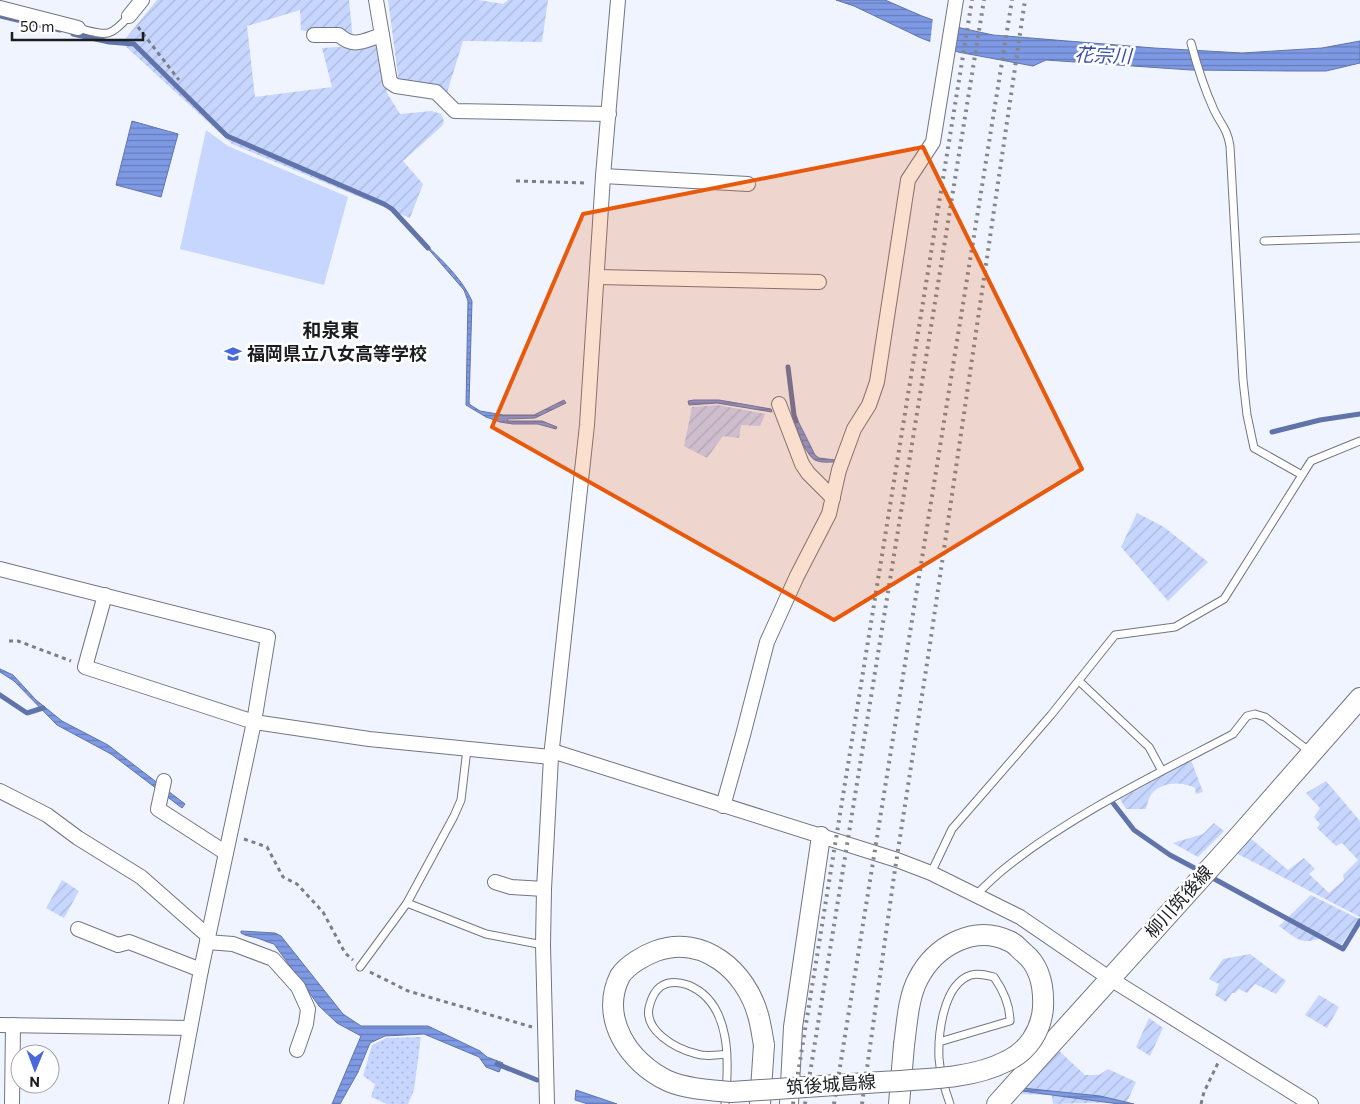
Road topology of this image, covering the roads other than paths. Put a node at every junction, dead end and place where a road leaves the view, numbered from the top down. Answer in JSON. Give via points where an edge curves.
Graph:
{"nodes":[{"id":1,"x":142,"y":0,"type":"edge"},
{"id":2,"x":376,"y":0,"type":"edge"},
{"id":3,"x":618,"y":0,"type":"edge"},
{"id":4,"x":956,"y":0,"type":"edge"},
{"id":5,"x":0,"y":8,"type":"edge"},
{"id":6,"x":129,"y":16,"type":"joint"},
{"id":7,"x":78,"y":28,"type":"joint"},
{"id":8,"x":314,"y":35,"type":"dead end"},
{"id":9,"x":382,"y":35,"type":"junction"},
{"id":10,"x":1190,"y":43,"type":"dead end"},
{"id":11,"x":609,"y":114,"type":"junction"},
{"id":12,"x":603,"y":180,"type":"junction"},
{"id":13,"x":748,"y":184,"type":"dead end"},
{"id":14,"x":1360,"y":238,"type":"edge"},
{"id":15,"x":1264,"y":241,"type":"dead end"},
{"id":16,"x":598,"y":278,"type":"junction"},
{"id":17,"x":819,"y":282,"type":"dead end"},
{"id":18,"x":779,"y":404,"type":"dead end"},
{"id":19,"x":1360,"y":441,"type":"edge"},
{"id":20,"x":1302,"y":475,"type":"junction"},
{"id":21,"x":833,"y":498,"type":"junction"},
{"id":22,"x":0,"y":569,"type":"edge"},
{"id":23,"x":105,"y":595,"type":"junction"},
{"id":24,"x":1078,"y":681,"type":"junction"},
{"id":25,"x":1360,"y":698,"type":"edge"},
{"id":26,"x":254,"y":722,"type":"junction"},
{"id":27,"x":467,"y":749,"type":"junction"},
{"id":28,"x":1311,"y":753,"type":"junction"},
{"id":29,"x":552,"y":754,"type":"junction"},
{"id":30,"x":1162,"y":771,"type":"junction"},
{"id":31,"x":162,"y":788,"type":"dead end"},
{"id":32,"x":0,"y":791,"type":"edge"},
{"id":33,"x":723,"y":806,"type":"junction"},
{"id":34,"x":821,"y":836,"type":"junction"},
{"id":35,"x":226,"y":853,"type":"junction"},
{"id":36,"x":931,"y":873,"type":"junction"},
{"id":37,"x":495,"y":882,"type":"dead end"},
{"id":38,"x":544,"y":889,"type":"junction"},
{"id":39,"x":976,"y":895,"type":"junction"},
{"id":40,"x":407,"y":904,"type":"junction"},
{"id":41,"x":78,"y":930,"type":"dead end"},
{"id":42,"x":207,"y":939,"type":"junction"},
{"id":43,"x":543,"y":945,"type":"junction"},
{"id":44,"x":360,"y":967,"type":"dead end"},
{"id":45,"x":201,"y":970,"type":"junction"},
{"id":46,"x":1109,"y":978,"type":"junction"},
{"id":47,"x":7,"y":1025,"type":"edge"},
{"id":48,"x":190,"y":1028,"type":"junction"},
{"id":49,"x":939,"y":1042,"type":"junction"},
{"id":50,"x":297,"y":1050,"type":"dead end"},
{"id":51,"x":727,"y":1054,"type":"junction"},
{"id":52,"x":12,"y":1104,"type":"edge"},
{"id":53,"x":176,"y":1104,"type":"edge"},
{"id":54,"x":547,"y":1104,"type":"edge"},
{"id":55,"x":725,"y":1104,"type":"edge"},
{"id":56,"x":760,"y":1104,"type":"edge"},
{"id":57,"x":789,"y":1104,"type":"edge"},
{"id":58,"x":899,"y":1104,"type":"edge"},
{"id":59,"x":950,"y":1104,"type":"edge"},
{"id":60,"x":997,"y":1104,"type":"edge"},
{"id":61,"x":1311,"y":1104,"type":"edge"}],
"edges":[{"from":1,"to":6,"type":"street"},
{"from":2,"to":9,"type":"street"},
{"from":3,"to":11,"type":"street"},
{"from":4,"to":21,"type":"street","via":[[934,142],[908,180],[877,382],[854,429]]},
{"from":5,"to":7,"type":"street"},
{"from":6,"to":7,"type":"lane","via":[[111,33],[104,35]]},
{"from":8,"to":9,"type":"street","via":[[339,35],[346,42],[358,43]]},
{"from":9,"to":11,"type":"street","via":[[390,82],[396,86],[436,92],[455,111]]},
{"from":10,"to":20,"type":"lane","via":[[1230,146],[1243,380],[1254,448]]},
{"from":11,"to":12,"type":"street"},
{"from":12,"to":13,"type":"street"},
{"from":12,"to":16,"type":"street"},
{"from":14,"to":15,"type":"lane"},
{"from":16,"to":17,"type":"street"},
{"from":16,"to":29,"type":"street","via":[[587,425]]},
{"from":18,"to":21,"type":"street","via":[[802,464]]},
{"from":19,"to":20,"type":"lane","via":[[1311,461]]},
{"from":20,"to":24,"type":"lane","via":[[1224,598],[1175,627],[1115,635]]},
{"from":21,"to":33,"type":"street","via":[[829,514],[767,642]]},
{"from":22,"to":23,"type":"street"},
{"from":23,"to":26,"type":"street","via":[[85,667]]},
{"from":23,"to":26,"type":"street","via":[[268,638]]},
{"from":24,"to":30,"type":"lane","via":[[1149,747]]},
{"from":24,"to":36,"type":"lane","via":[[952,829]]},
{"from":25,"to":28,"type":"main road","name":"柳川筑後線"},
{"from":26,"to":27,"type":"street"},
{"from":26,"to":35,"type":"street"},
{"from":27,"to":29,"type":"street"},
{"from":27,"to":40,"type":"lane","via":[[461,800]]},
{"from":28,"to":30,"type":"lane","via":[[1266,717],[1255,714],[1247,716],[1233,734]]},
{"from":28,"to":46,"type":"main road","name":"柳川筑後線"},
{"from":29,"to":33,"type":"street"},
{"from":29,"to":38,"type":"street"},
{"from":30,"to":39,"type":"lane","via":[[1044,840],[1003,869]]},
{"from":31,"to":35,"type":"street","via":[[158,808]]},
{"from":32,"to":42,"type":"street","via":[[47,815],[141,877]]},
{"from":33,"to":34,"type":"street"},
{"from":34,"to":36,"type":"street"},
{"from":34,"to":57,"type":"street","via":[[793,1027]]},
{"from":35,"to":42,"type":"street"},
{"from":36,"to":39,"type":"street"},
{"from":37,"to":38,"type":"street","via":[[511,887]]},
{"from":38,"to":43,"type":"street"},
{"from":39,"to":46,"type":"street","via":[[1020,917]]},
{"from":40,"to":43,"type":"lane","via":[[486,934]]},
{"from":40,"to":44,"type":"lane"},
{"from":41,"to":45,"type":"street","via":[[118,945],[130,942]]},
{"from":42,"to":45,"type":"street"},
{"from":42,"to":50,"type":"street","via":[[233,944],[273,959],[298,988],[308,1009]]},
{"from":43,"to":54,"type":"street"},
{"from":45,"to":48,"type":"street"},
{"from":46,"to":60,"type":"main road","name":"柳川筑後線"},
{"from":46,"to":61,"type":"street"},
{"from":47,"to":48,"type":"street"},
{"from":47,"to":52,"type":"street"},
{"from":48,"to":53,"type":"street"},
{"from":49,"to":49,"type":"lane","via":[[945,1007],[959,982],[970,975],[994,977],[1005,996],[1010,1021]]},
{"from":49,"to":59,"type":"lane","via":[[939,1060]]},
{"from":51,"to":51,"type":"lane","via":[[727,1041],[715,1006],[698,989],[671,982],[653,994],[648,1008],[650,1020],[664,1039],[698,1055]]},
{"from":51,"to":55,"type":"lane"},
{"from":56,"to":58,"type":"main road","name":"筑後城島線","bridge":true,"via":[[764,1045],[758,1014],[743,982],[726,964],[700,949],[670,946],[642,956],[621,975],[612,998],[615,1024],[634,1058],[668,1081],[699,1089],[731,1092],[929,1079],[977,1072],[1008,1061],[1030,1045],[1042,1021],[1043,995],[1038,971],[1027,955],[1010,941],[990,935],[967,937],[947,945],[917,980],[909,1008],[904,1045]]}]}
